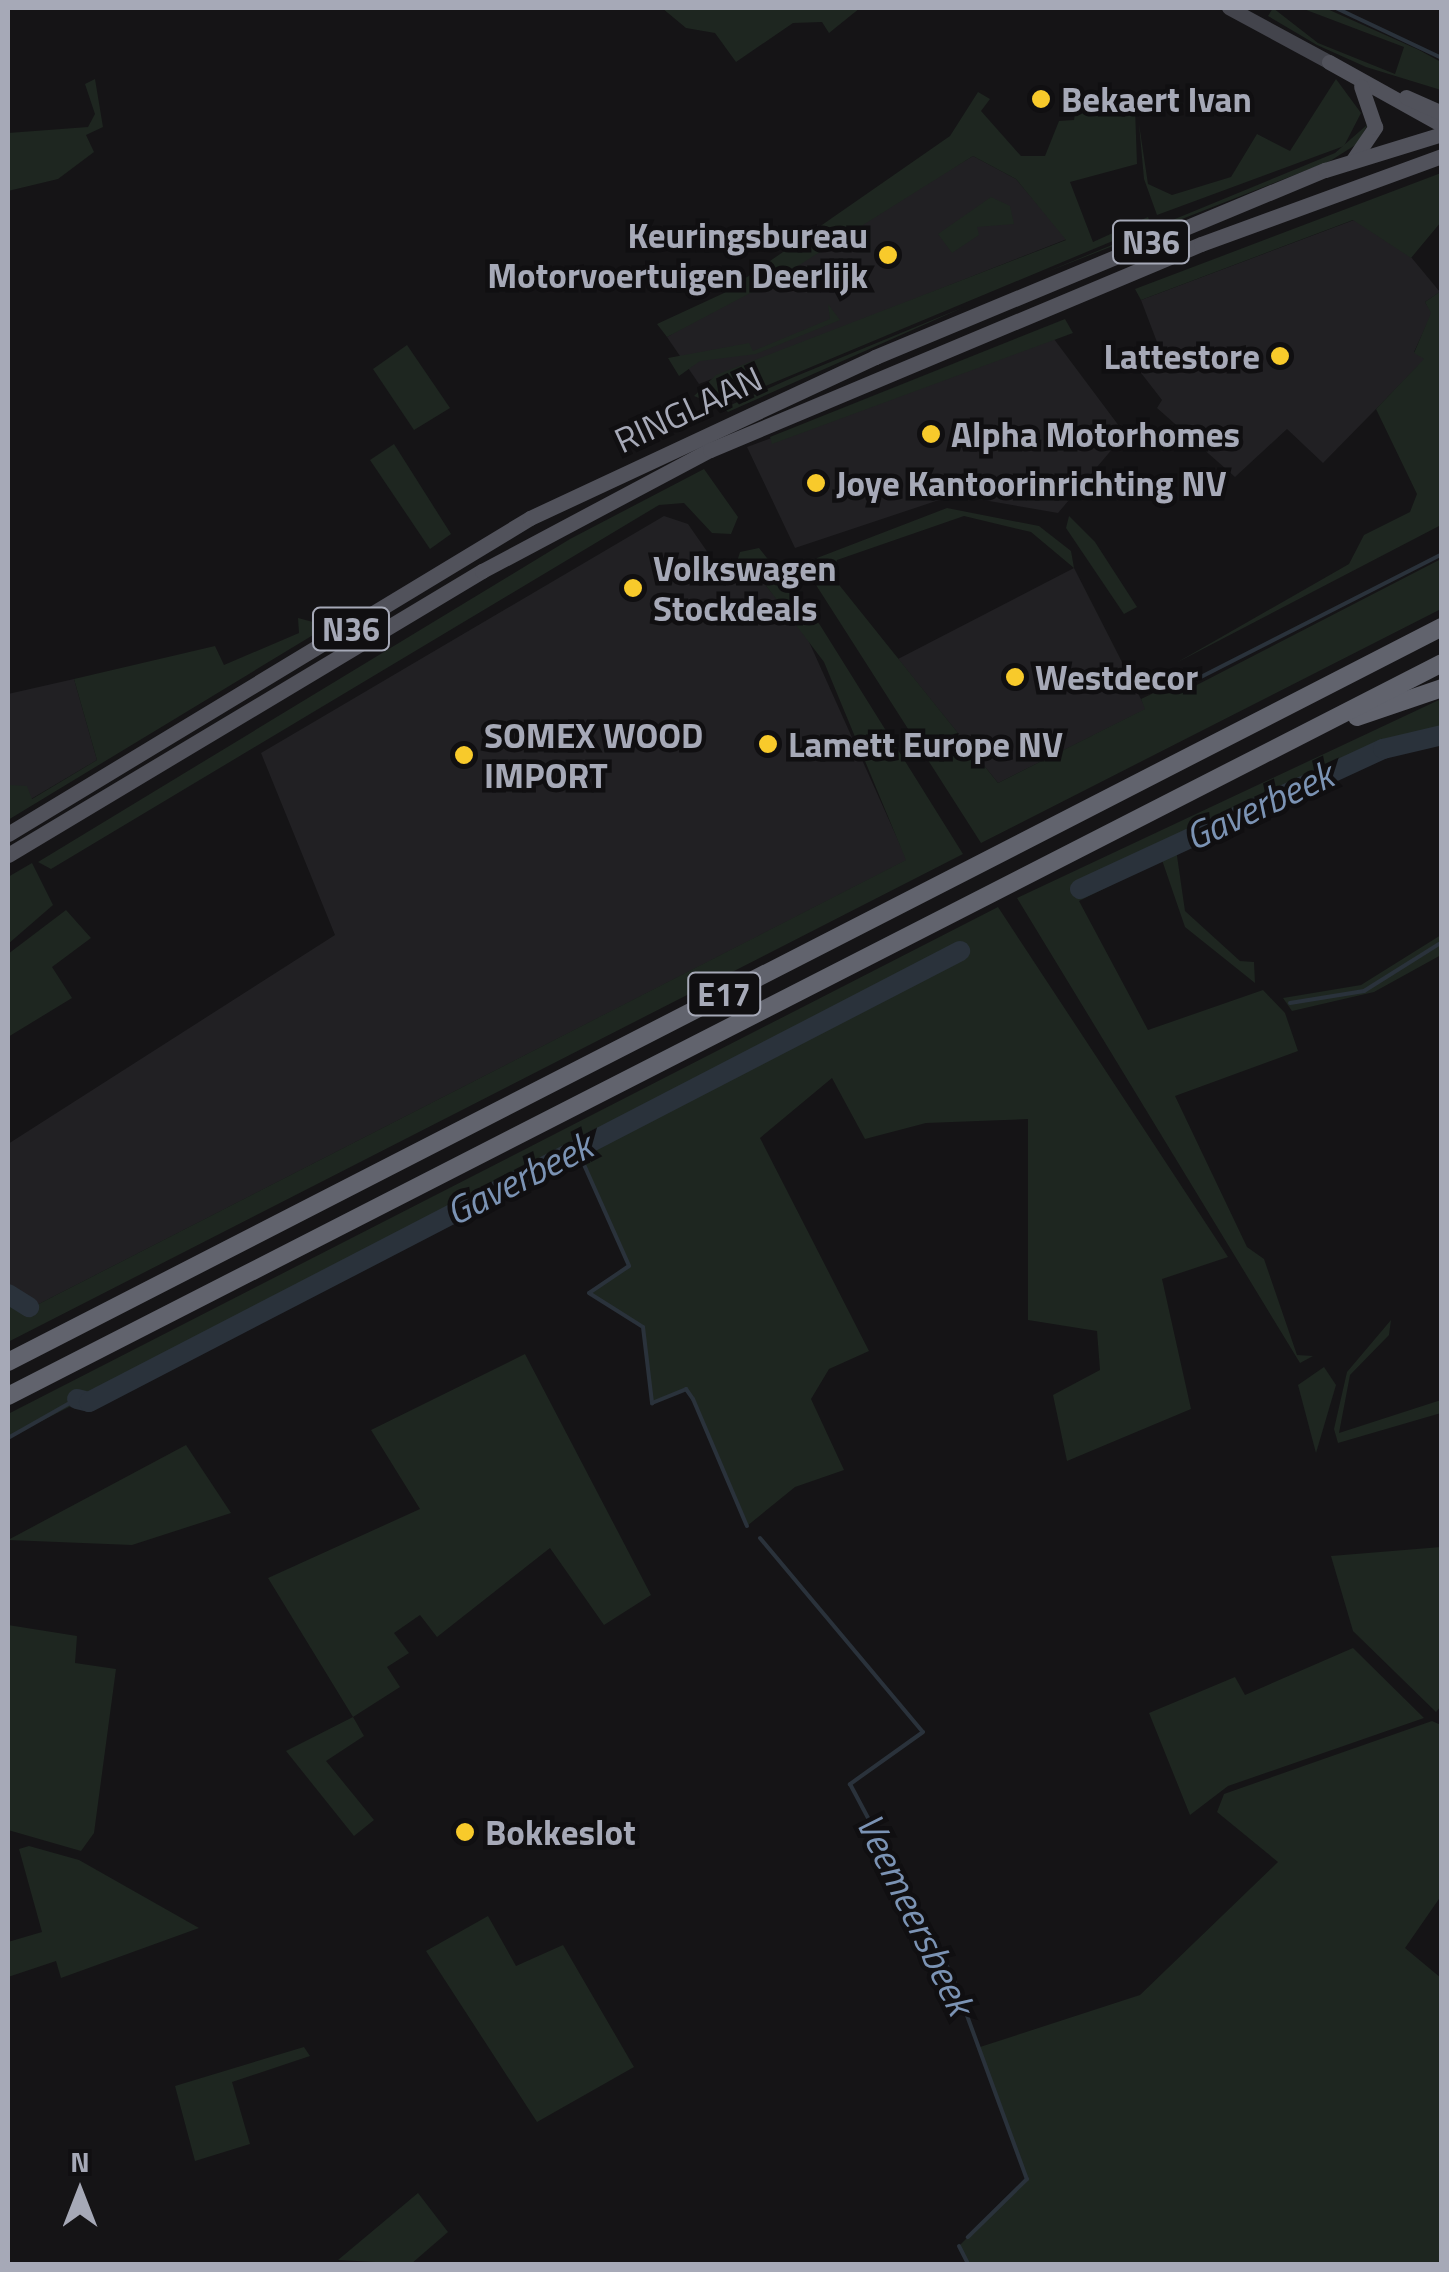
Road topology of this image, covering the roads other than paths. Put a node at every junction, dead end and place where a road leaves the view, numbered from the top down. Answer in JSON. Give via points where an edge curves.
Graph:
{"nodes":[{"id":1,"x":1228,"y":8,"type":"edge"},
{"id":2,"x":1329,"y":62,"type":"junction"},
{"id":3,"x":1442,"y":113,"type":"edge"},
{"id":4,"x":1442,"y":125,"type":"edge"},
{"id":5,"x":1442,"y":134,"type":"edge"},
{"id":6,"x":1442,"y":156,"type":"edge"},
{"id":7,"x":1352,"y":160,"type":"junction"},
{"id":8,"x":1442,"y":627,"type":"edge"},
{"id":9,"x":1442,"y":663,"type":"edge"},
{"id":10,"x":1442,"y":688,"type":"edge"},
{"id":11,"x":1272,"y":749,"type":"junction"},
{"id":12,"x":8,"y":834,"type":"edge"},
{"id":13,"x":8,"y":855,"type":"edge"},
{"id":14,"x":8,"y":1362,"type":"edge"},
{"id":15,"x":8,"y":1396,"type":"edge"}],
"edges":[{"from":1,"to":2,"type":"street"},
{"from":2,"to":3,"type":"main road"},
{"from":2,"to":4,"type":"main road"},
{"from":2,"to":7,"type":"main road","via":[[1373,101],[1376,127]]},
{"from":5,"to":7,"type":"main road","name":"RINGLAAN","number":"N36"},
{"from":6,"to":13,"type":"main road","name":"RINGLAAN","number":"N36","via":[[1201,244],[710,450],[482,571]]},
{"from":7,"to":12,"type":"main road","name":"RINGLAAN","number":"N36","via":[[875,357],[530,518]]},
{"from":8,"to":14,"type":"highway","number":"E17"},
{"from":9,"to":11,"type":"highway","number":"E17"},
{"from":10,"to":11,"type":"highway"},
{"from":11,"to":15,"type":"highway","number":"E17"}]}
